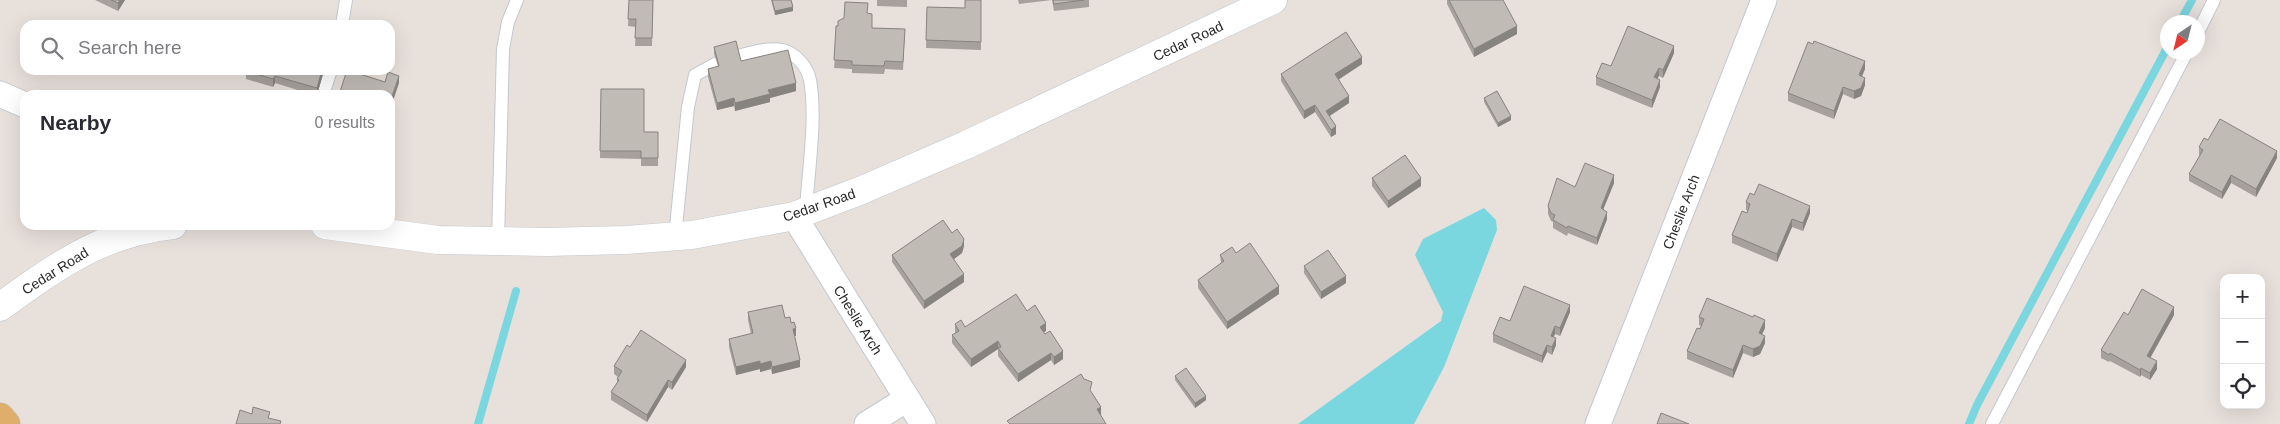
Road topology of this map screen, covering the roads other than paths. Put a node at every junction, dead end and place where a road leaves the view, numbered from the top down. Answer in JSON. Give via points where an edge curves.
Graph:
{"nodes":[{"id":1,"x":346,"y":0,"type":"edge"},
{"id":2,"x":517,"y":0,"type":"edge"},
{"id":3,"x":1273,"y":0,"type":"edge"},
{"id":4,"x":1764,"y":0,"type":"edge"},
{"id":5,"x":2214,"y":0,"type":"edge"},
{"id":6,"x":2205,"y":18,"type":"edge"},
{"id":7,"x":343,"y":20,"type":"edge"},
{"id":8,"x":738,"y":56,"type":"edge"},
{"id":9,"x":2183,"y":60,"type":"edge"},
{"id":10,"x":716,"y":63,"type":"edge"},
{"id":11,"x":329,"y":75,"type":"edge"},
{"id":12,"x":325,"y":90,"type":"edge"},
{"id":13,"x":0,"y":94,"type":"edge"},
{"id":14,"x":20,"y":103,"type":"edge"},
{"id":15,"x":800,"y":214,"type":"junction"},
{"id":16,"x":144,"y":230,"type":"edge"},
{"id":17,"x":363,"y":230,"type":"edge"},
{"id":18,"x":674,"y":237,"type":"junction"},
{"id":19,"x":498,"y":240,"type":"junction"},
{"id":20,"x":0,"y":307,"type":"edge"},
{"id":21,"x":907,"y":399,"type":"junction"},
{"id":22,"x":0,"y":416,"type":"edge"},
{"id":23,"x":6,"y":424,"type":"edge"},
{"id":24,"x":867,"y":424,"type":"edge"},
{"id":25,"x":923,"y":424,"type":"edge"},
{"id":26,"x":1598,"y":424,"type":"edge"},
{"id":27,"x":1992,"y":424,"type":"edge"}],
"edges":[{"from":1,"to":7,"type":"lane"},
{"from":2,"to":19,"type":"lane","via":[[508,22],[503,49]]},
{"from":3,"to":15,"type":"street","name":"Cedar Road","via":[[966,145]]},
{"from":4,"to":26,"type":"street","name":"Cheslie Arch"},
{"from":5,"to":6,"type":"lane"},
{"from":8,"to":15,"type":"lane","via":[[760,50],[788,52],[800,61],[809,79],[812,109]]},
{"from":9,"to":27,"type":"lane"},
{"from":10,"to":18,"type":"lane","via":[[695,75],[688,107]]},
{"from":11,"to":12,"type":"lane"},
{"from":13,"to":14,"type":"street"},
{"from":15,"to":18,"type":"street","name":"Cedar Road"},
{"from":15,"to":21,"type":"street","name":"Cheslie Arch"},
{"from":16,"to":20,"type":"street","name":"Cedar Road","via":[[74,256]]},
{"from":17,"to":19,"type":"street","name":"Cedar Road","via":[[438,240]]},
{"from":18,"to":19,"type":"street","name":"Cedar Road","via":[[547,242]]},
{"from":21,"to":24,"type":"street"},
{"from":21,"to":25,"type":"street","name":"Cheslie Arch"},
{"from":22,"to":23,"type":"main road"}]}
